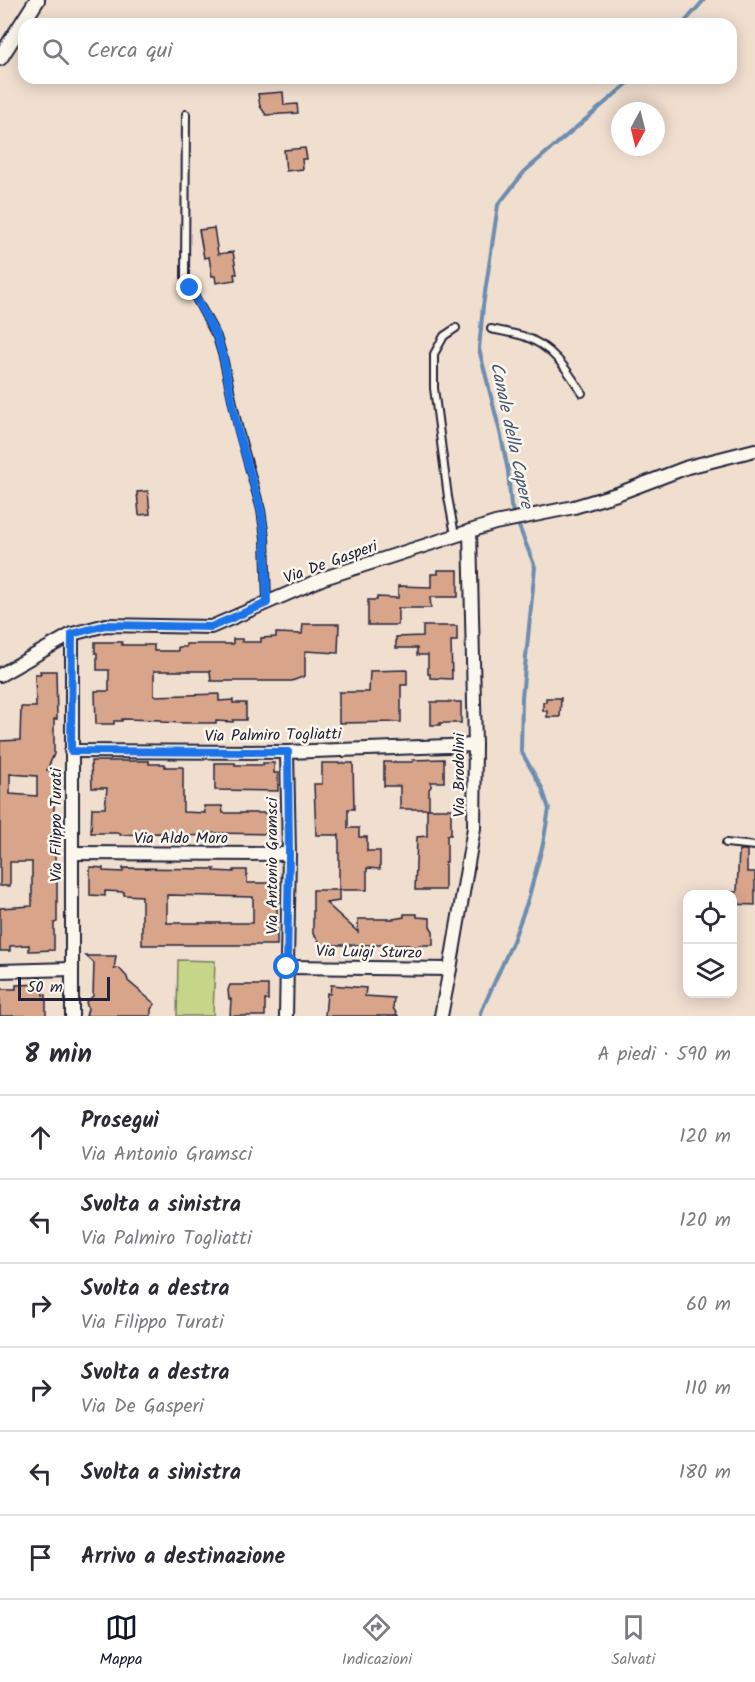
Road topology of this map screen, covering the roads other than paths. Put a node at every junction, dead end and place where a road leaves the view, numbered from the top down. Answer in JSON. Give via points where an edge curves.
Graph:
{"nodes":[{"id":1,"x":37,"y":0,"type":"edge"},
{"id":2,"x":26,"y":18,"type":"edge"},
{"id":3,"x":18,"y":30,"type":"edge"},
{"id":4,"x":0,"y":58,"type":"edge"},
{"id":5,"x":186,"y":114,"type":"dead end"},
{"id":6,"x":456,"y":328,"type":"dead end"},
{"id":7,"x":490,"y":329,"type":"dead end"},
{"id":8,"x":582,"y":393,"type":"dead end"},
{"id":9,"x":755,"y":450,"type":"edge"},
{"id":10,"x":470,"y":531,"type":"junction"},
{"id":11,"x":455,"y":536,"type":"junction"},
{"id":12,"x":267,"y":603,"type":"junction"},
{"id":13,"x":72,"y":634,"type":"junction"},
{"id":14,"x":0,"y":675,"type":"edge"},
{"id":15,"x":475,"y":745,"type":"junction"},
{"id":16,"x":71,"y":751,"type":"junction"},
{"id":17,"x":288,"y":752,"type":"junction"},
{"id":18,"x":726,"y":843,"type":"dead end"},
{"id":19,"x":755,"y":846,"type":"edge"},
{"id":20,"x":72,"y":853,"type":"junction"},
{"id":21,"x":289,"y":854,"type":"junction"},
{"id":22,"x":287,"y":967,"type":"junction"},
{"id":23,"x":71,"y":969,"type":"junction"},
{"id":24,"x":450,"y":969,"type":"junction"},
{"id":25,"x":0,"y":971,"type":"edge"},
{"id":26,"x":72,"y":1016,"type":"edge"},
{"id":27,"x":286,"y":1016,"type":"edge"},
{"id":28,"x":441,"y":1016,"type":"edge"}],
"edges":[{"from":1,"to":2,"type":"street"},
{"from":3,"to":4,"type":"street"},
{"from":5,"to":12,"type":"lane","via":[[185,278],[217,337],[223,357],[238,431],[261,510]]},
{"from":6,"to":11,"type":"lane","via":[[444,336],[434,354],[434,388]]},
{"from":7,"to":8,"type":"lane","via":[[535,340],[565,366]]},
{"from":9,"to":10,"type":"street","name":"Via De Gasperi","via":[[688,467],[574,507]]},
{"from":10,"to":11,"type":"street","name":"Via De Gasperi"},
{"from":10,"to":15,"type":"street","name":"Via Brodolini"},
{"from":11,"to":12,"type":"street","name":"Via De Gasperi","via":[[324,578]]},
{"from":12,"to":13,"type":"street","name":"Via De Gasperi","via":[[211,627],[106,625]]},
{"from":13,"to":14,"type":"street","name":"Via De Gasperi"},
{"from":13,"to":16,"type":"street","name":"Via Filippo Turati"},
{"from":15,"to":17,"type":"street","name":"Via Palmiro Togliatti"},
{"from":15,"to":24,"type":"street","name":"Via Brodolini","via":[[474,828]]},
{"from":16,"to":17,"type":"street","name":"Via Palmiro Togliatti"},
{"from":16,"to":20,"type":"street","name":"Via Filippo Turati"},
{"from":17,"to":21,"type":"street","name":"Via Antonio Gramsci"},
{"from":18,"to":19,"type":"lane"},
{"from":20,"to":21,"type":"street","name":"Via Aldo Moro"},
{"from":20,"to":23,"type":"street","name":"Via Filippo Turati"},
{"from":21,"to":22,"type":"street","name":"Via Antonio Gramsci"},
{"from":22,"to":24,"type":"street","name":"Via Luigi Sturzo"},
{"from":22,"to":27,"type":"street","name":"Via Antonio Gramsci"},
{"from":23,"to":25,"type":"street"},
{"from":23,"to":26,"type":"street","name":"Via Filippo Turati"},
{"from":24,"to":28,"type":"street","name":"Via Brodolini"}]}
